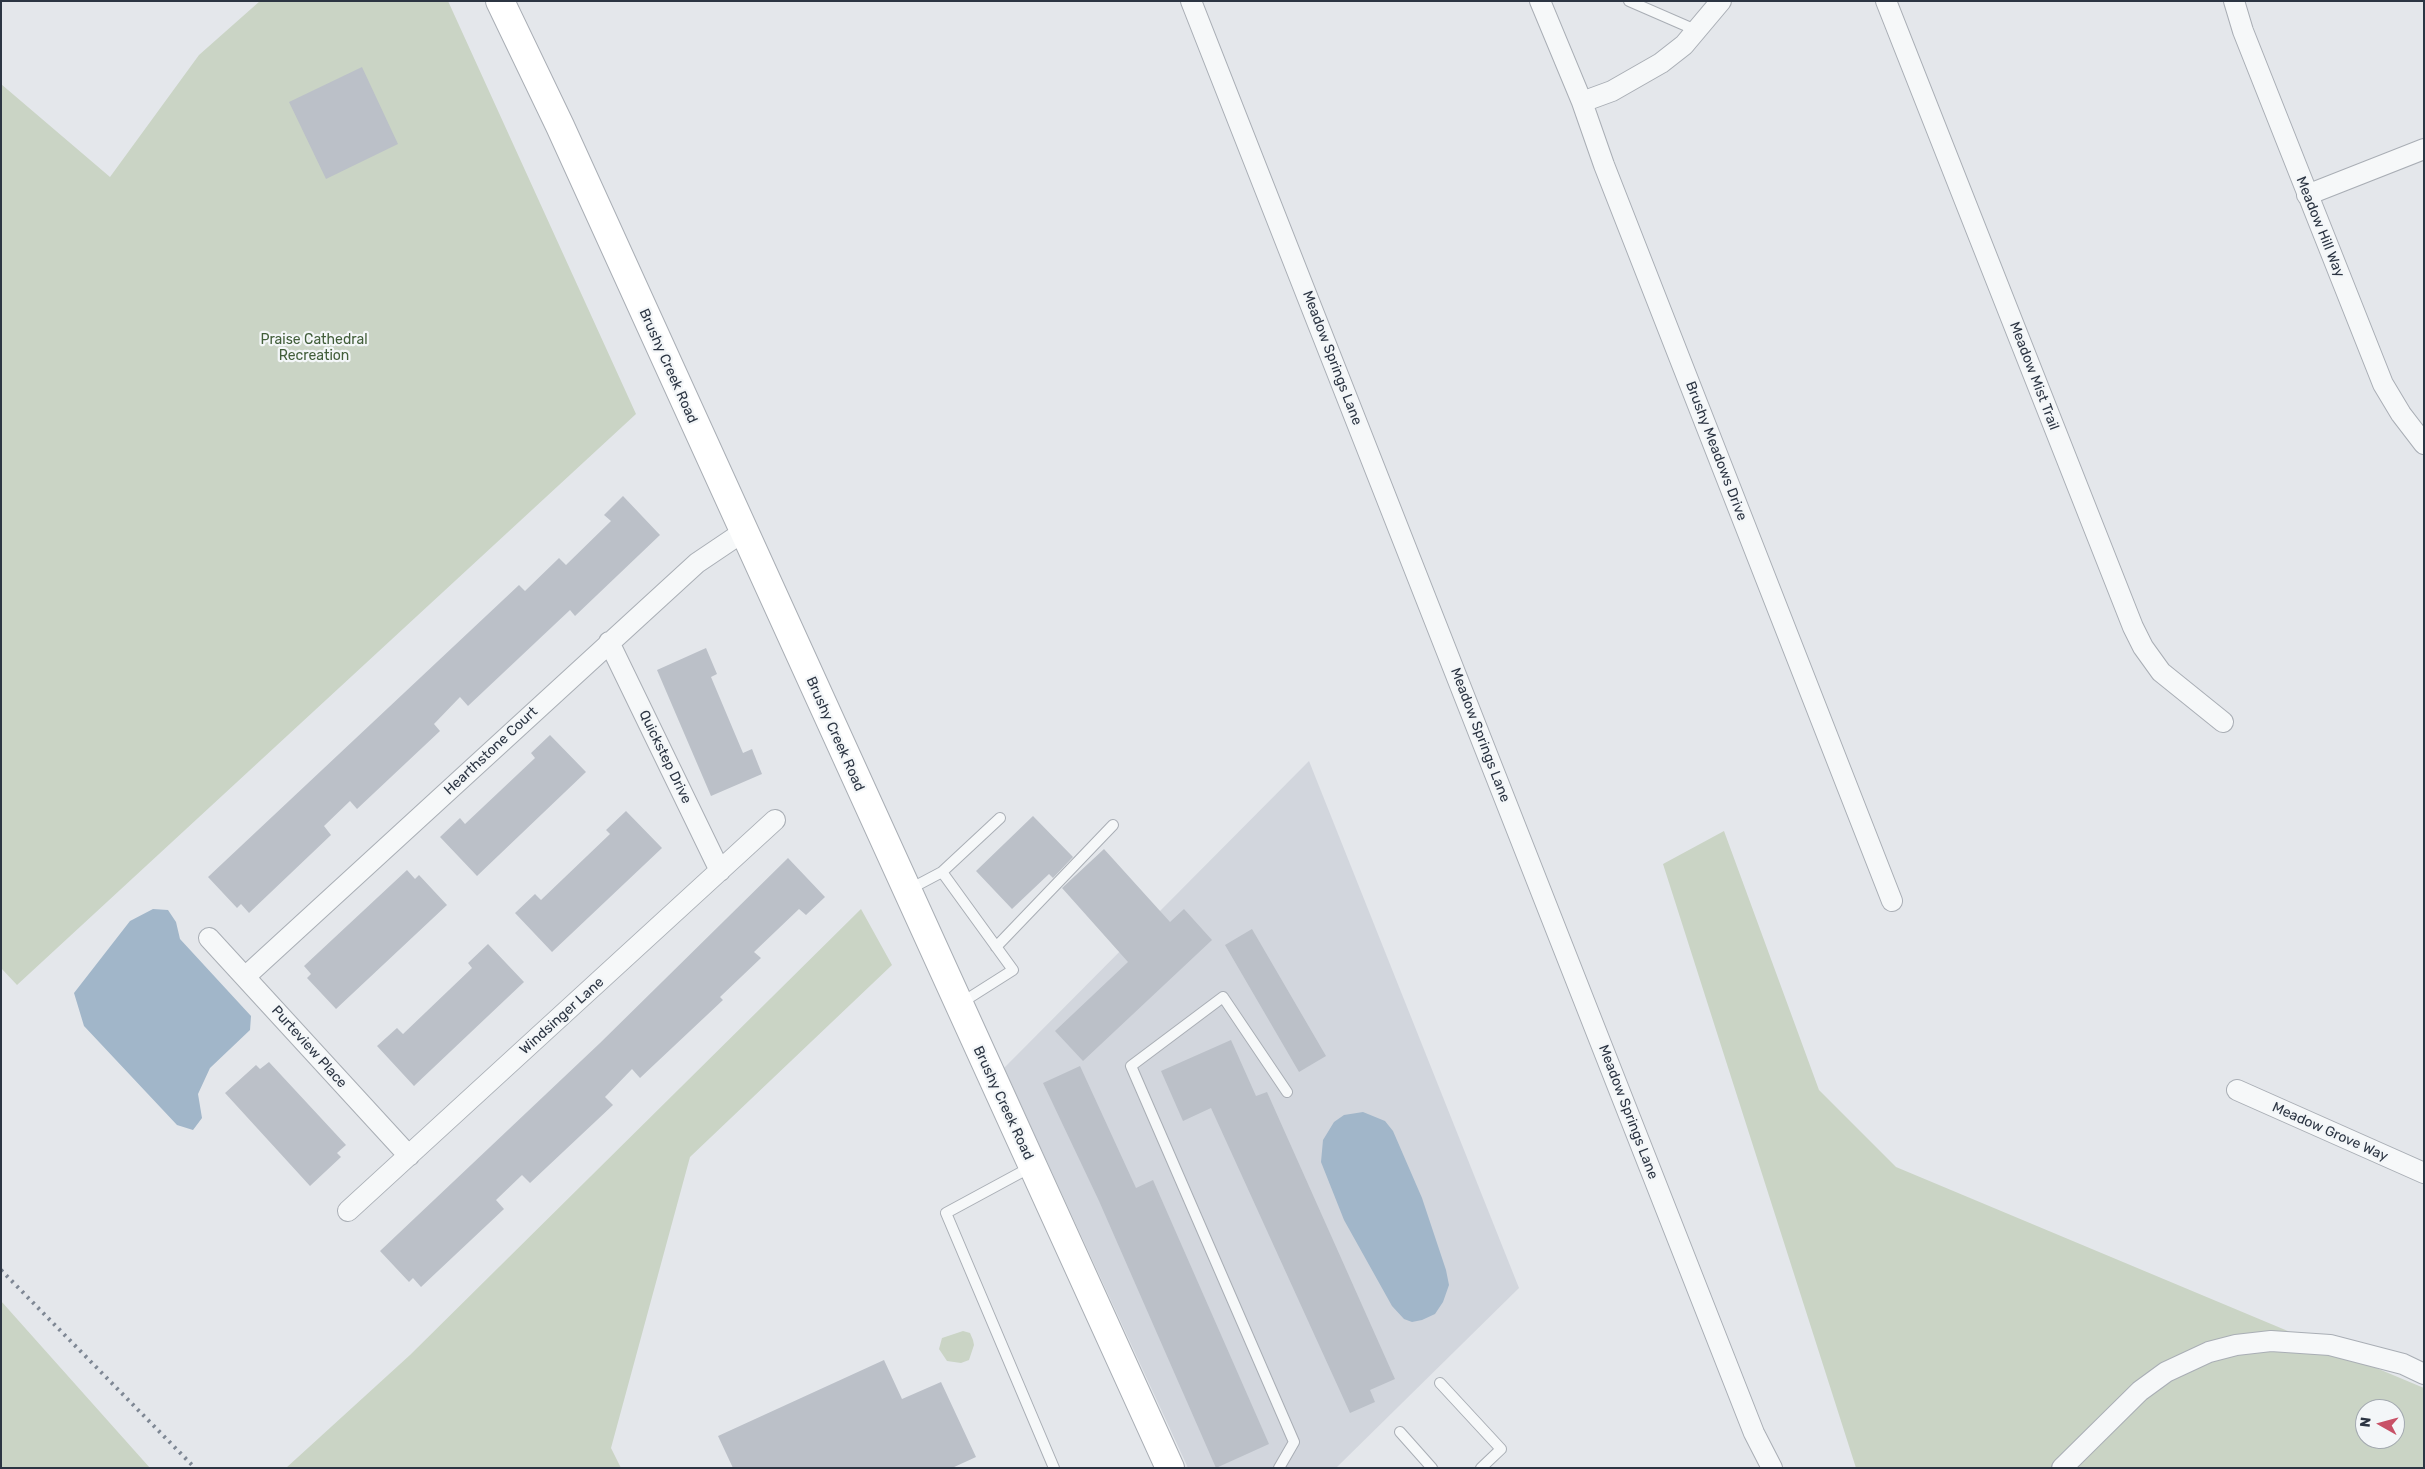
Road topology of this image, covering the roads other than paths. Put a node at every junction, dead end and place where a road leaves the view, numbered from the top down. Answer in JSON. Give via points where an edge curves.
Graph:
{"nodes":[{"id":1,"x":500,"y":1,"type":"edge"},
{"id":2,"x":1191,"y":1,"type":"edge"},
{"id":3,"x":1540,"y":1,"type":"edge"},
{"id":4,"x":1629,"y":1,"type":"edge"},
{"id":5,"x":1721,"y":1,"type":"edge"},
{"id":6,"x":1886,"y":1,"type":"edge"},
{"id":7,"x":2234,"y":1,"type":"edge"},
{"id":8,"x":1698,"y":31,"type":"junction"},
{"id":9,"x":1582,"y":102,"type":"junction"},
{"id":10,"x":2424,"y":149,"type":"edge"},
{"id":11,"x":2307,"y":195,"type":"junction"},
{"id":12,"x":2424,"y":444,"type":"edge"},
{"id":13,"x":743,"y":532,"type":"junction"},
{"id":14,"x":609,"y":642,"type":"junction"},
{"id":15,"x":2223,"y":722,"type":"dead end"},
{"id":16,"x":1000,"y":818,"type":"dead end"},
{"id":17,"x":775,"y":820,"type":"dead end"},
{"id":18,"x":1112,"y":826,"type":"dead end"},
{"id":19,"x":720,"y":872,"type":"junction"},
{"id":20,"x":942,"y":872,"type":"junction"},
{"id":21,"x":906,"y":891,"type":"junction"},
{"id":22,"x":1892,"y":901,"type":"dead end"},
{"id":23,"x":209,"y":938,"type":"dead end"},
{"id":24,"x":996,"y":947,"type":"junction"},
{"id":25,"x":245,"y":977,"type":"junction"},
{"id":26,"x":958,"y":1005,"type":"junction"},
{"id":27,"x":2237,"y":1090,"type":"dead end"},
{"id":28,"x":1287,"y":1092,"type":"dead end"},
{"id":29,"x":409,"y":1156,"type":"junction"},
{"id":30,"x":1032,"y":1166,"type":"junction"},
{"id":31,"x":2424,"y":1173,"type":"edge"},
{"id":32,"x":348,"y":1211,"type":"dead end"},
{"id":33,"x":2424,"y":1374,"type":"edge"},
{"id":34,"x":1440,"y":1382,"type":"dead end"},
{"id":35,"x":1400,"y":1432,"type":"dead end"},
{"id":36,"x":1054,"y":1468,"type":"edge"},
{"id":37,"x":1170,"y":1468,"type":"edge"},
{"id":38,"x":1279,"y":1468,"type":"edge"},
{"id":39,"x":1432,"y":1468,"type":"edge"},
{"id":40,"x":1481,"y":1468,"type":"edge"},
{"id":41,"x":1772,"y":1468,"type":"edge"},
{"id":42,"x":2062,"y":1468,"type":"edge"}],
"edges":[{"from":1,"to":13,"type":"main road","name":"Brushy Creek Road","via":[[560,126]]},
{"from":2,"to":41,"type":"street","name":"Meadow Springs Lane","via":[[1754,1433]]},
{"from":3,"to":9,"type":"street","name":"Brushy Meadows Drive"},
{"from":4,"to":8,"type":"lane"},
{"from":5,"to":8,"type":"street"},
{"from":6,"to":15,"type":"street","name":"Meadow Mist Trail","via":[[2133,627],[2161,672]]},
{"from":7,"to":11,"type":"street","name":"Meadow Hill Way"},
{"from":8,"to":9,"type":"street","via":[[1638,78]]},
{"from":9,"to":22,"type":"street","name":"Brushy Meadows Drive"},
{"from":10,"to":11,"type":"street"},
{"from":11,"to":12,"type":"street","name":"Meadow Hill Way","via":[[2383,384],[2400,414]]},
{"from":13,"to":14,"type":"street","name":"Hearthstone Court","via":[[697,563]]},
{"from":13,"to":21,"type":"main road","name":"Brushy Creek Road"},
{"from":14,"to":19,"type":"street","name":"Quickstep Drive"},
{"from":14,"to":25,"type":"street","name":"Hearthstone Court"},
{"from":16,"to":20,"type":"lane"},
{"from":17,"to":19,"type":"street","name":"Windsinger Lane"},
{"from":18,"to":24,"type":"lane"},
{"from":19,"to":29,"type":"street","name":"Windsinger Lane"},
{"from":20,"to":21,"type":"lane"},
{"from":20,"to":24,"type":"lane"},
{"from":21,"to":26,"type":"main road","name":"Brushy Creek Road"},
{"from":23,"to":25,"type":"street","name":"Purteview Place"},
{"from":24,"to":26,"type":"lane","via":[[1013,970]]},
{"from":25,"to":29,"type":"street","name":"Purteview Place"},
{"from":26,"to":30,"type":"main road","name":"Brushy Creek Road"},
{"from":27,"to":31,"type":"street","name":"Meadow Grove Way"},
{"from":28,"to":38,"type":"lane","via":[[1223,997],[1131,1066],[1294,1442]]},
{"from":29,"to":32,"type":"street","name":"Windsinger Lane"},
{"from":30,"to":36,"type":"lane","via":[[946,1213]]},
{"from":30,"to":37,"type":"main road","name":"Brushy Creek Road"},
{"from":33,"to":42,"type":"street","via":[[2403,1364],[2321,1344],[2271,1342],[2236,1345],[2209,1352],[2166,1372],[2140,1391]]},
{"from":34,"to":40,"type":"lane","via":[[1502,1449]]},
{"from":35,"to":39,"type":"lane"}]}
